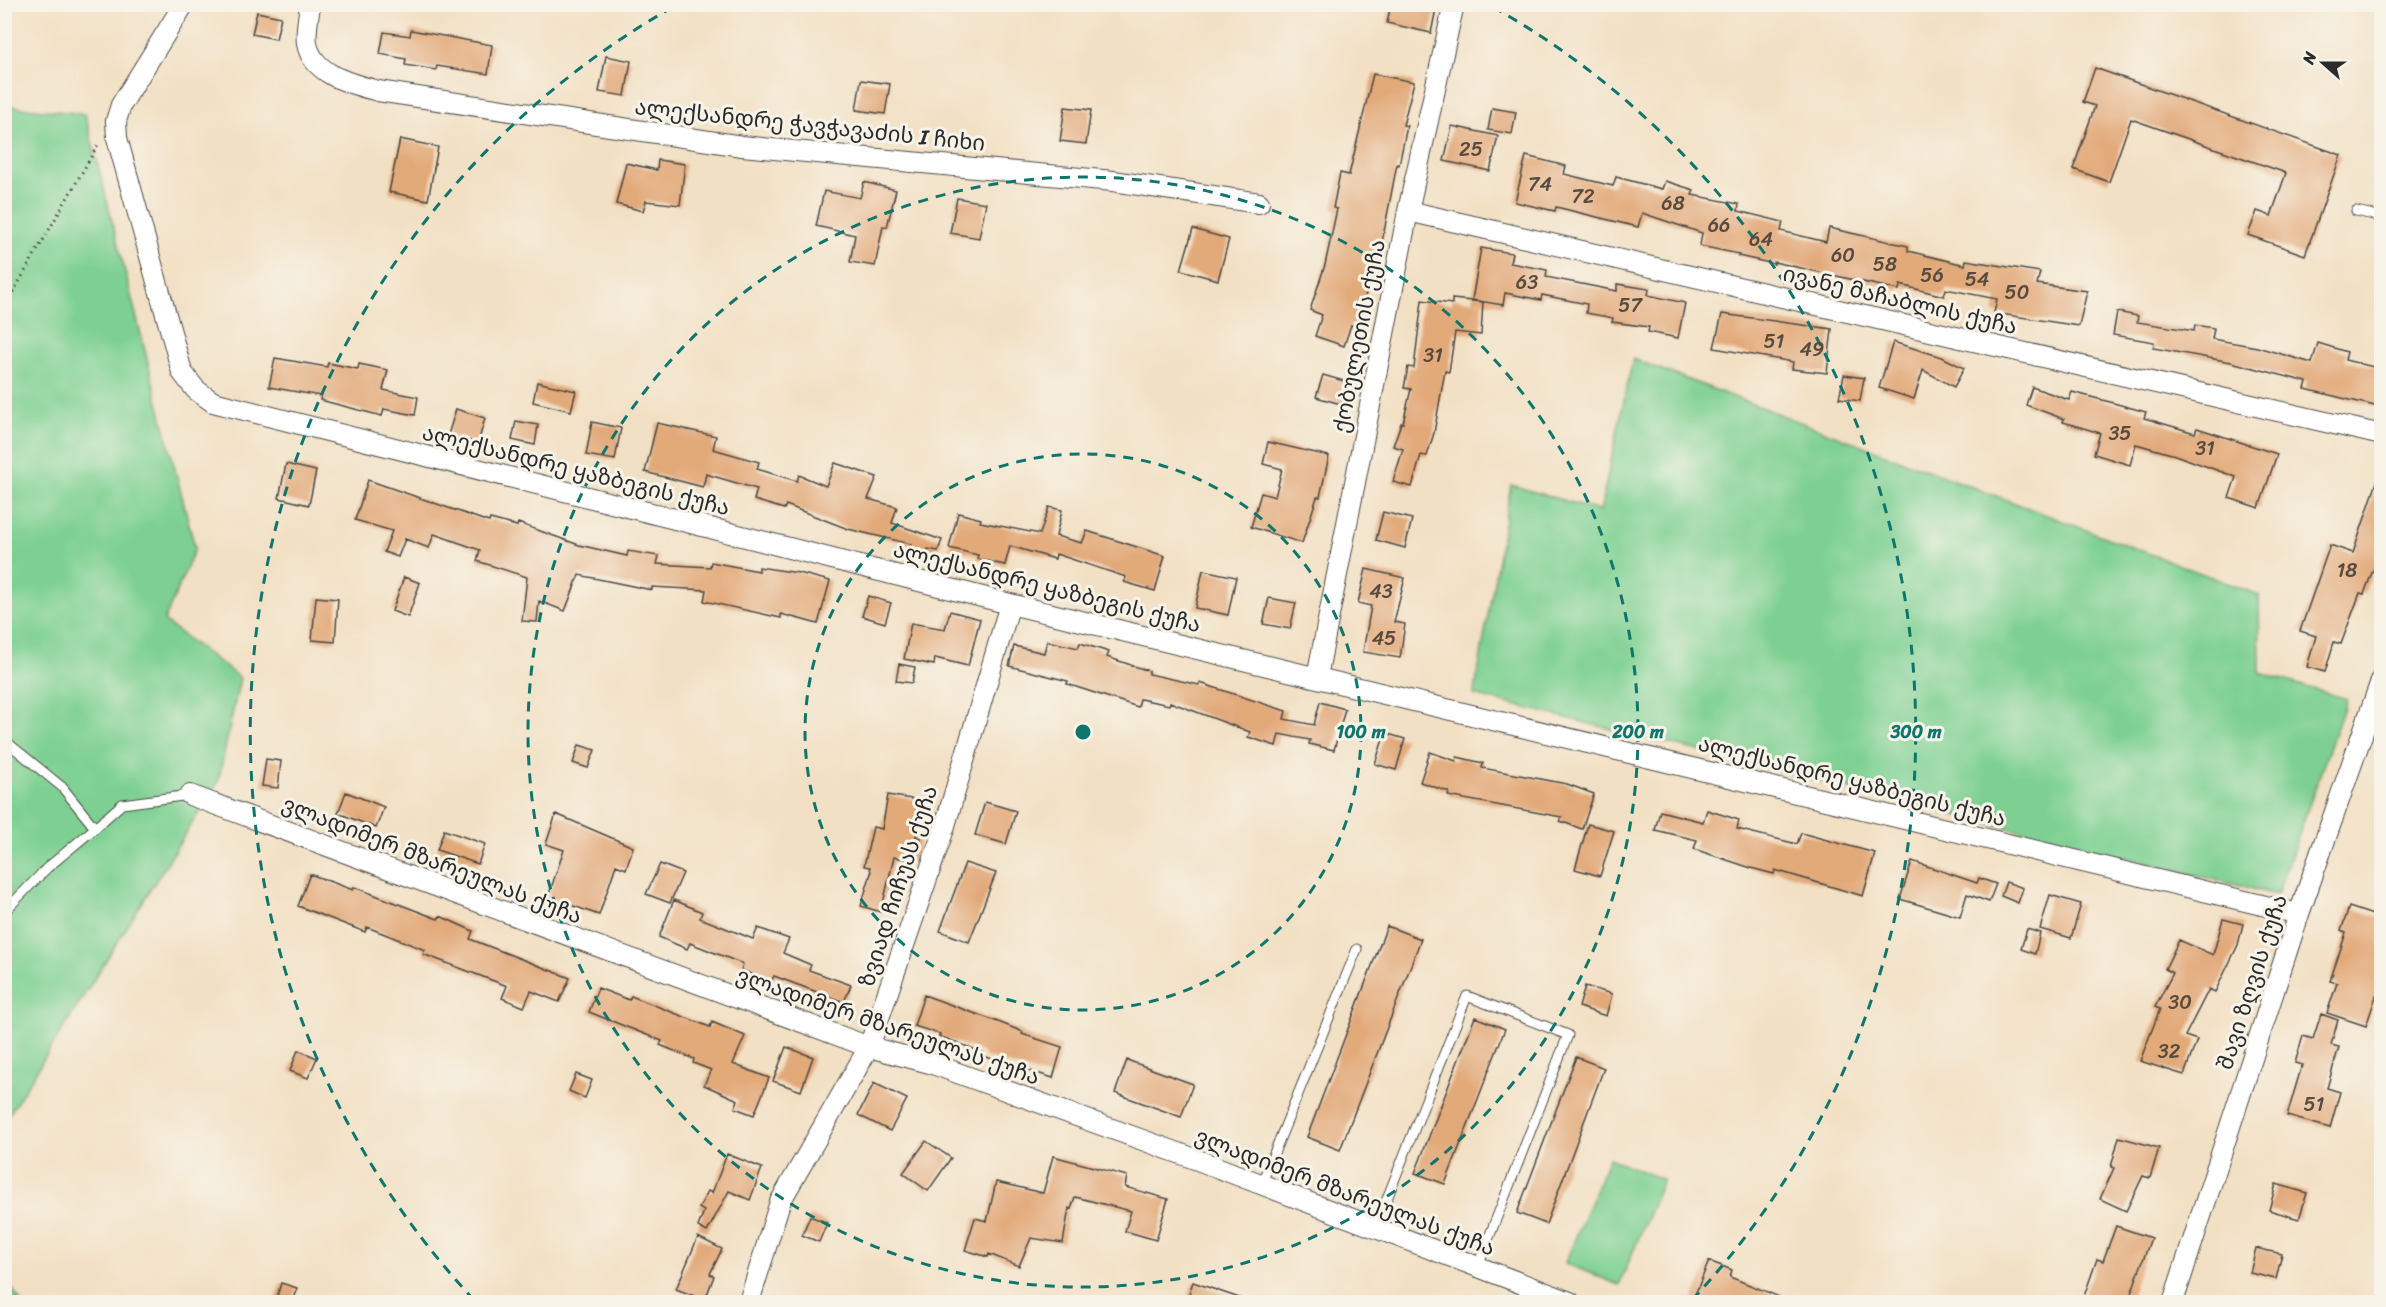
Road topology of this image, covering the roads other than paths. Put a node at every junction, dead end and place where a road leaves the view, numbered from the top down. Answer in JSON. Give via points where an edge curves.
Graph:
{"nodes":[{"id":1,"x":184,"y":4,"type":"edge"},
{"id":2,"x":310,"y":4,"type":"edge"},
{"id":3,"x":1454,"y":4,"type":"edge"},
{"id":4,"x":1258,"y":203,"type":"dead end"},
{"id":5,"x":1408,"y":211,"type":"junction"},
{"id":6,"x":2356,"y":211,"type":"dead end"},
{"id":7,"x":2382,"y":217,"type":"edge"},
{"id":8,"x":2382,"y":435,"type":"edge"},
{"id":9,"x":1010,"y":604,"type":"junction"},
{"id":10,"x":1317,"y":677,"type":"junction"},
{"id":11,"x":2382,"y":678,"type":"edge"},
{"id":12,"x":8,"y":743,"type":"dead end"},
{"id":13,"x":190,"y":795,"type":"joint"},
{"id":14,"x":95,"y":828,"type":"junction"},
{"id":15,"x":4,"y":912,"type":"edge"},
{"id":16,"x":2299,"y":914,"type":"junction"},
{"id":17,"x":1357,"y":949,"type":"dead end"},
{"id":18,"x":869,"y":1047,"type":"junction"},
{"id":19,"x":1261,"y":1185,"type":"junction"},
{"id":20,"x":1375,"y":1229,"type":"junction"},
{"id":21,"x":1477,"y":1268,"type":"junction"},
{"id":22,"x":749,"y":1302,"type":"edge"},
{"id":23,"x":1570,"y":1302,"type":"edge"},
{"id":24,"x":2173,"y":1302,"type":"edge"}],
"edges":[{"from":1,"to":9,"type":"street","name":"ალექსანდრე ყაზბეგის ქუჩა","via":[[121,105],[116,122],[117,138],[182,372],[196,390],[213,402]]},
{"from":2,"to":4,"type":"street","name":"ალექსანდრე ჭავჭავაძის I ჩიხი","via":[[307,43],[316,62],[332,76],[378,91],[742,146],[1113,181]]},
{"from":3,"to":5,"type":"street","name":"ქობულეთის ქუჩა"},
{"from":5,"to":8,"type":"street","name":"ივანე მაჩაბლის ქუჩა"},
{"from":5,"to":10,"type":"street","name":"ქობულეთის ქუჩა"},
{"from":6,"to":7,"type":"lane"},
{"from":9,"to":10,"type":"street","name":"ალექსანდრე ყაზბეგის ქუჩა"},
{"from":9,"to":18,"type":"street","name":"ზვიად ჩიჩუას ქუჩა","via":[[944,829]]},
{"from":10,"to":16,"type":"street","name":"ალექსანდრე ყაზბეგის ქუჩა"},
{"from":11,"to":16,"type":"street","name":"შავი ზღვის ქუჩა"},
{"from":12,"to":14,"type":"lane","via":[[62,787]]},
{"from":13,"to":14,"type":"lane","via":[[122,804]]},
{"from":13,"to":18,"type":"street","name":"ვლადიმერ მზარეულას ქუჩა"},
{"from":14,"to":15,"type":"lane","via":[[47,868]]},
{"from":16,"to":24,"type":"street","name":"შავი ზღვის ქუჩა"},
{"from":17,"to":19,"type":"lane"},
{"from":18,"to":19,"type":"street","name":"ვლადიმერ მზარეულას ქუჩა","via":[[930,1063]]},
{"from":18,"to":22,"type":"street","name":"ზვიად ჩიჩუას ქუჩა","via":[[780,1202]]},
{"from":19,"to":20,"type":"street","name":"ვლადიმერ მზარეულას ქუჩა"},
{"from":20,"to":21,"type":"street","name":"ვლადიმერ მზარეულას ქუჩა"},
{"from":20,"to":21,"type":"lane","via":[[1467,996],[1568,1035]]},
{"from":21,"to":23,"type":"street","name":"ვლადიმერ მზარეულას ქუჩა"}]}
